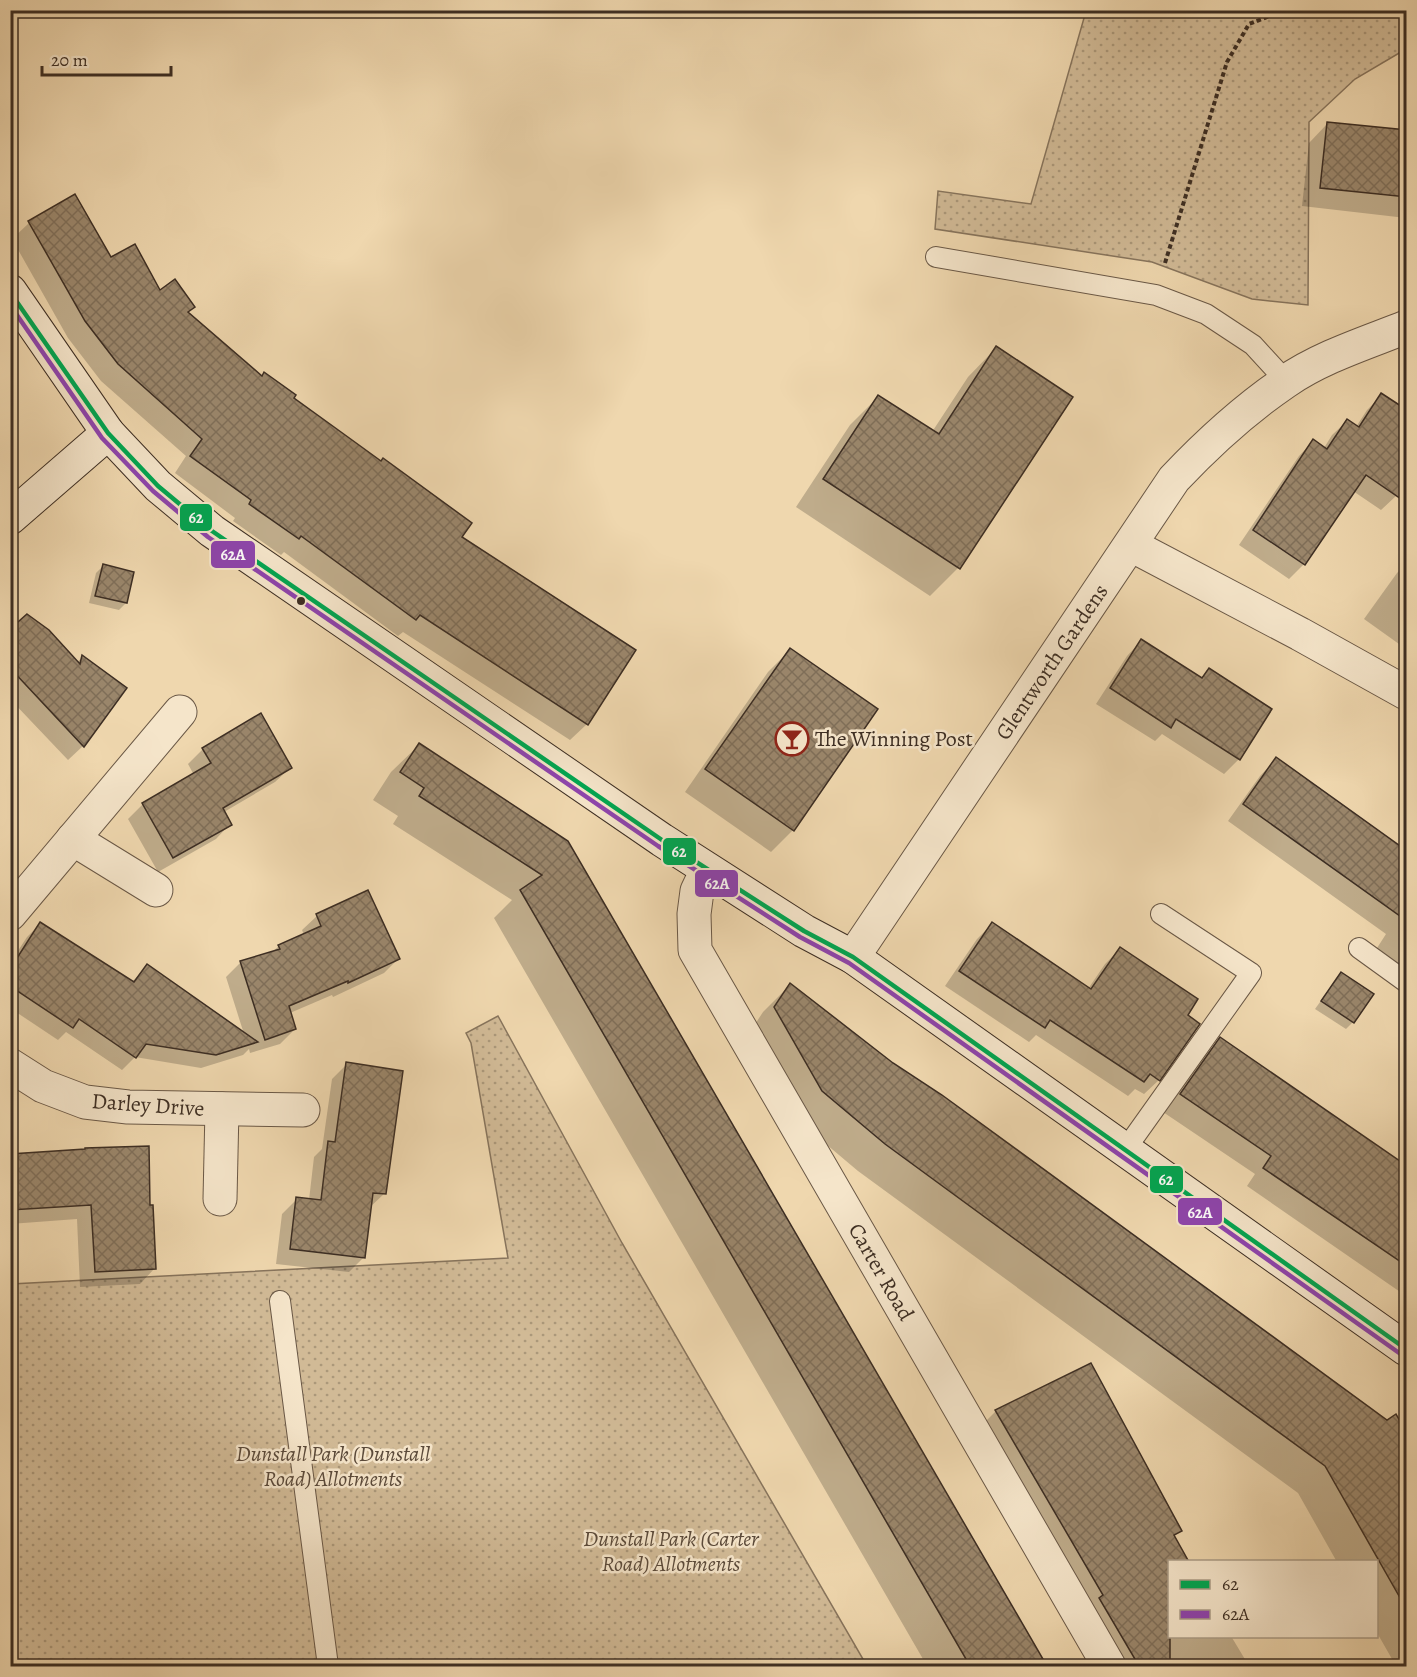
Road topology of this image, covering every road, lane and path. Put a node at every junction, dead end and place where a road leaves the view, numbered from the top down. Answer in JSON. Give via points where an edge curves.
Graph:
{"nodes":[{"id":1,"x":1285,"y":10,"type":"edge"},
{"id":2,"x":936,"y":258,"type":"dead end"},
{"id":3,"x":10,"y":291,"type":"edge"},
{"id":4,"x":1156,"y":295,"type":"junction"},
{"id":5,"x":1407,"y":327,"type":"edge"},
{"id":6,"x":1286,"y":381,"type":"junction"},
{"id":7,"x":108,"y":433,"type":"junction"},
{"id":8,"x":10,"y":518,"type":"edge"},
{"id":9,"x":1131,"y":545,"type":"junction"},
{"id":10,"x":1407,"y":693,"type":"edge"},
{"id":11,"x":180,"y":711,"type":"dead end"},
{"id":12,"x":73,"y":839,"type":"junction"},
{"id":13,"x":707,"y":870,"type":"junction"},
{"id":14,"x":156,"y":890,"type":"dead end"},
{"id":15,"x":10,"y":914,"type":"edge"},
{"id":16,"x":1161,"y":914,"type":"dead end"},
{"id":17,"x":1359,"y":948,"type":"dead end"},
{"id":18,"x":853,"y":957,"type":"junction"},
{"id":19,"x":1407,"y":981,"type":"edge"},
{"id":20,"x":10,"y":1065,"type":"edge"},
{"id":21,"x":222,"y":1109,"type":"junction"},
{"id":22,"x":303,"y":1110,"type":"dead end"},
{"id":23,"x":1125,"y":1150,"type":"junction"},
{"id":24,"x":220,"y":1199,"type":"dead end"},
{"id":25,"x":280,"y":1301,"type":"dead end"},
{"id":26,"x":1407,"y":1349,"type":"edge"},
{"id":27,"x":328,"y":1666,"type":"edge"},
{"id":28,"x":1109,"y":1666,"type":"edge"}],
"edges":[{"from":1,"to":4,"type":"path","via":[[1249,24],[1227,62]]},
{"from":2,"to":4,"type":"lane"},
{"from":3,"to":7,"type":"street"},
{"from":4,"to":6,"type":"lane","via":[[1206,314],[1253,345]]},
{"from":5,"to":6,"type":"street","name":"Glentworth Gardens","via":[[1339,354]]},
{"from":6,"to":9,"type":"street","name":"Glentworth Gardens","via":[[1215,437],[1174,478]]},
{"from":7,"to":8,"type":"street"},
{"from":7,"to":13,"type":"street","via":[[158,486],[212,531]]},
{"from":9,"to":10,"type":"street"},
{"from":9,"to":18,"type":"street","name":"Glentworth Gardens"},
{"from":11,"to":12,"type":"street"},
{"from":12,"to":14,"type":"street"},
{"from":12,"to":15,"type":"street"},
{"from":13,"to":18,"type":"street"},
{"from":13,"to":28,"type":"street","name":"Carter Road","via":[[697,891],[695,950]]},
{"from":16,"to":23,"type":"lane","via":[[1251,973]]},
{"from":17,"to":19,"type":"lane"},
{"from":18,"to":23,"type":"street"},
{"from":20,"to":21,"type":"street","name":"Darley Drive","via":[[44,1086],[85,1102]]},
{"from":21,"to":22,"type":"street","name":"Darley Drive"},
{"from":21,"to":24,"type":"street","name":"Darley Drive"},
{"from":23,"to":26,"type":"street"},
{"from":25,"to":27,"type":"lane"}]}
